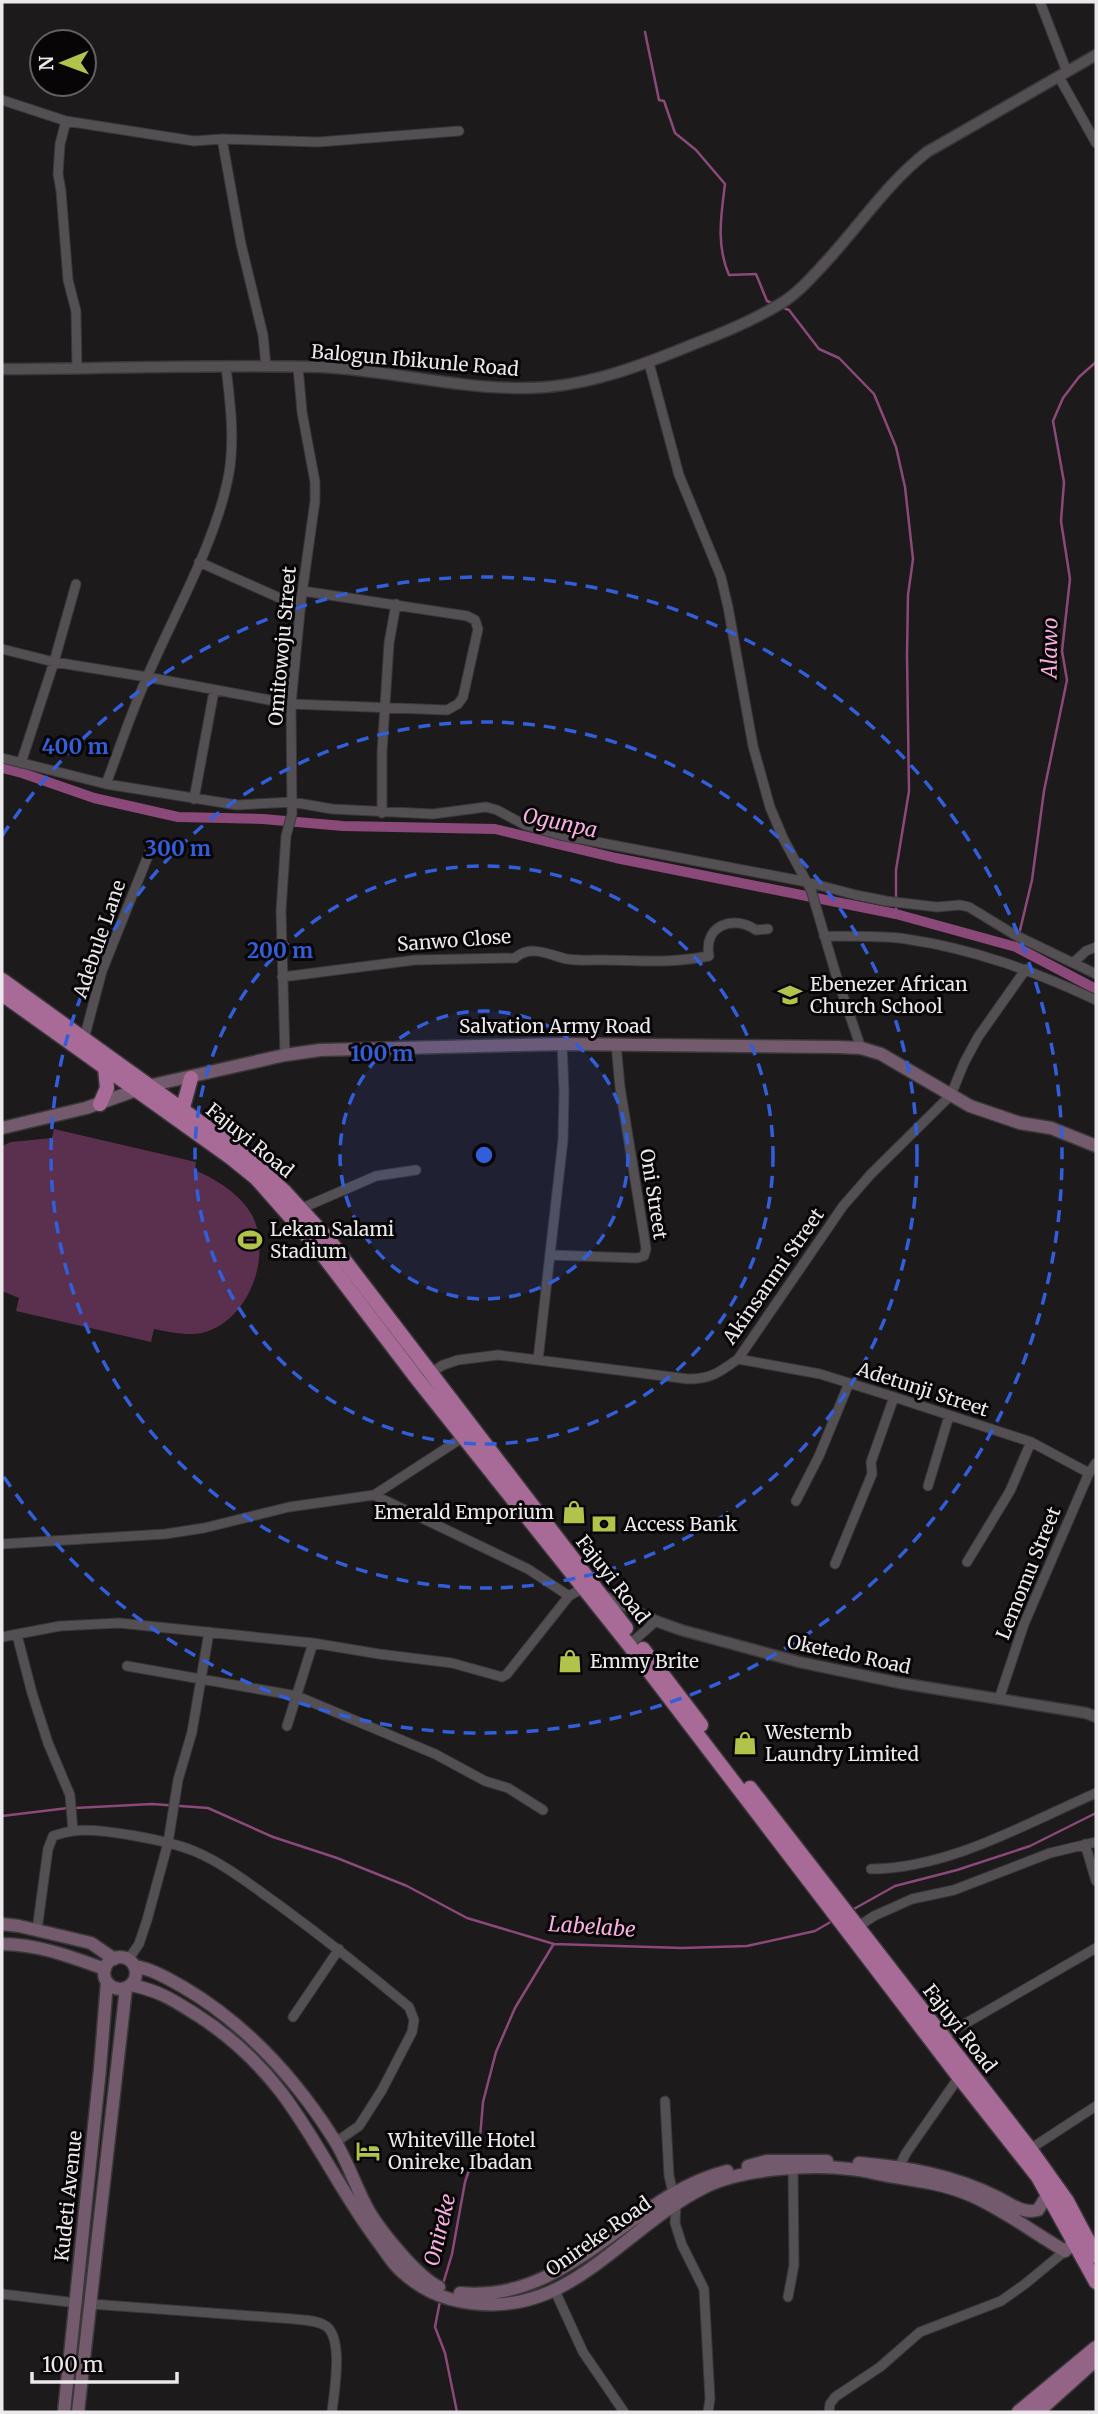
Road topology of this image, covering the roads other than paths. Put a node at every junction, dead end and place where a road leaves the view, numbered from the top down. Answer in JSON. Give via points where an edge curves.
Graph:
{"nodes":[{"id":1,"x":1040,"y":2,"type":"edge"},
{"id":2,"x":1096,"y":55,"type":"edge"},
{"id":3,"x":1063,"y":74,"type":"junction"},
{"id":4,"x":2,"y":100,"type":"edge"},
{"id":5,"x":66,"y":121,"type":"junction"},
{"id":6,"x":459,"y":131,"type":"dead end"},
{"id":7,"x":222,"y":139,"type":"junction"},
{"id":8,"x":1096,"y":143,"type":"edge"},
{"id":9,"x":649,"y":363,"type":"junction"},
{"id":10,"x":266,"y":366,"type":"junction"},
{"id":11,"x":226,"y":367,"type":"junction"},
{"id":12,"x":298,"y":367,"type":"junction"},
{"id":13,"x":2,"y":369,"type":"edge"},
{"id":14,"x":77,"y":369,"type":"junction"},
{"id":15,"x":199,"y":562,"type":"junction"},
{"id":16,"x":76,"y":584,"type":"dead end"},
{"id":17,"x":302,"y":596,"type":"junction"},
{"id":18,"x":397,"y":604,"type":"junction"},
{"id":19,"x":2,"y":649,"type":"edge"},
{"id":20,"x":54,"y":662,"type":"junction"},
{"id":21,"x":147,"y":677,"type":"junction"},
{"id":22,"x":214,"y":691,"type":"junction"},
{"id":23,"x":291,"y":704,"type":"junction"},
{"id":24,"x":387,"y":708,"type":"junction"},
{"id":25,"x":2,"y":758,"type":"edge"},
{"id":26,"x":21,"y":763,"type":"junction"},
{"id":27,"x":106,"y":784,"type":"junction"},
{"id":28,"x":194,"y":799,"type":"junction"},
{"id":29,"x":292,"y":802,"type":"junction"},
{"id":30,"x":382,"y":813,"type":"junction"},
{"id":31,"x":150,"y":851,"type":"dead end"},
{"id":32,"x":809,"y":886,"type":"junction"},
{"id":33,"x":768,"y":929,"type":"dead end"},
{"id":34,"x":824,"y":936,"type":"junction"},
{"id":35,"x":1096,"y":947,"type":"edge"},
{"id":36,"x":1073,"y":963,"type":"junction"},
{"id":37,"x":1026,"y":970,"type":"junction"},
{"id":38,"x":1096,"y":974,"type":"edge"},
{"id":39,"x":282,"y":977,"type":"junction"},
{"id":40,"x":2,"y":979,"type":"edge"},
{"id":41,"x":2,"y":994,"type":"edge"},
{"id":42,"x":1096,"y":1000,"type":"edge"},
{"id":43,"x":84,"y":1039,"type":"junction"},
{"id":44,"x":562,"y":1044,"type":"junction"},
{"id":45,"x":616,"y":1044,"type":"junction"},
{"id":46,"x":861,"y":1048,"type":"junction"},
{"id":47,"x":285,"y":1055,"type":"junction"},
{"id":48,"x":105,"y":1068,"type":"junction"},
{"id":49,"x":191,"y":1077,"type":"junction"},
{"id":50,"x":141,"y":1088,"type":"junction"},
{"id":51,"x":951,"y":1095,"type":"junction"},
{"id":52,"x":100,"y":1104,"type":"junction"},
{"id":53,"x":182,"y":1111,"type":"junction"},
{"id":54,"x":2,"y":1128,"type":"edge"},
{"id":55,"x":1096,"y":1146,"type":"edge"},
{"id":56,"x":416,"y":1170,"type":"dead end"},
{"id":57,"x":300,"y":1209,"type":"junction"},
{"id":58,"x":550,"y":1255,"type":"junction"},
{"id":59,"x":738,"y":1359,"type":"junction"},
{"id":60,"x":537,"y":1360,"type":"junction"},
{"id":61,"x":424,"y":1377,"type":"junction"},
{"id":62,"x":849,"y":1383,"type":"junction"},
{"id":63,"x":894,"y":1396,"type":"junction"},
{"id":64,"x":949,"y":1416,"type":"junction"},
{"id":65,"x":468,"y":1433,"type":"junction"},
{"id":66,"x":1031,"y":1442,"type":"junction"},
{"id":67,"x":1096,"y":1463,"type":"edge"},
{"id":68,"x":1090,"y":1473,"type":"junction"},
{"id":69,"x":928,"y":1486,"type":"dead end"},
{"id":70,"x":374,"y":1495,"type":"junction"},
{"id":71,"x":796,"y":1501,"type":"dead end"},
{"id":72,"x":2,"y":1544,"type":"edge"},
{"id":73,"x":967,"y":1562,"type":"dead end"},
{"id":74,"x":835,"y":1564,"type":"dead end"},
{"id":75,"x":583,"y":1588,"type":"junction"},
{"id":76,"x":602,"y":1595,"type":"junction"},
{"id":77,"x":569,"y":1596,"type":"junction"},
{"id":78,"x":656,"y":1621,"type":"junction"},
{"id":79,"x":209,"y":1632,"type":"junction"},
{"id":80,"x":17,"y":1635,"type":"junction"},
{"id":81,"x":2,"y":1637,"type":"edge"},
{"id":82,"x":632,"y":1642,"type":"junction"},
{"id":83,"x":313,"y":1643,"type":"junction"},
{"id":84,"x":127,"y":1665,"type":"dead end"},
{"id":85,"x":199,"y":1680,"type":"junction"},
{"id":86,"x":297,"y":1696,"type":"junction"},
{"id":87,"x":999,"y":1699,"type":"junction"},
{"id":88,"x":1096,"y":1717,"type":"edge"},
{"id":89,"x":287,"y":1726,"type":"dead end"},
{"id":90,"x":1096,"y":1793,"type":"edge"},
{"id":91,"x":543,"y":1810,"type":"dead end"},
{"id":92,"x":73,"y":1831,"type":"junction"},
{"id":93,"x":168,"y":1843,"type":"junction"},
{"id":94,"x":1096,"y":1843,"type":"edge"},
{"id":95,"x":1085,"y":1844,"type":"junction"},
{"id":96,"x":871,"y":1869,"type":"dead end"},
{"id":97,"x":1096,"y":1881,"type":"edge"},
{"id":98,"x":2,"y":1924,"type":"edge"},
{"id":99,"x":851,"y":1926,"type":"junction"},
{"id":100,"x":37,"y":1930,"type":"junction"},
{"id":101,"x":2,"y":1944,"type":"edge"},
{"id":102,"x":1096,"y":1948,"type":"edge"},
{"id":103,"x":339,"y":1949,"type":"junction"},
{"id":104,"x":114,"y":1959,"type":"junction"},
{"id":105,"x":131,"y":1963,"type":"junction"},
{"id":106,"x":106,"y":1976,"type":"junction"},
{"id":107,"x":129,"y":1986,"type":"junction"},
{"id":108,"x":293,"y":2017,"type":"dead end"},
{"id":109,"x":942,"y":2036,"type":"junction"},
{"id":110,"x":959,"y":2077,"type":"junction"},
{"id":111,"x":666,"y":2101,"type":"dead end"},
{"id":112,"x":1096,"y":2106,"type":"edge"},
{"id":113,"x":336,"y":2142,"type":"junction"},
{"id":114,"x":1030,"y":2148,"type":"junction"},
{"id":115,"x":899,"y":2167,"type":"junction"},
{"id":116,"x":793,"y":2169,"type":"junction"},
{"id":117,"x":1048,"y":2194,"type":"junction"},
{"id":118,"x":674,"y":2200,"type":"junction"},
{"id":119,"x":366,"y":2217,"type":"junction"},
{"id":120,"x":1070,"y":2247,"type":"junction"},
{"id":121,"x":1093,"y":2251,"type":"edge"},
{"id":122,"x":1096,"y":2282,"type":"edge"},
{"id":123,"x":555,"y":2291,"type":"junction"},
{"id":124,"x":441,"y":2292,"type":"junction"},
{"id":125,"x":2,"y":2294,"type":"edge"},
{"id":126,"x":788,"y":2297,"type":"dead end"},
{"id":127,"x":76,"y":2304,"type":"junction"},
{"id":128,"x":91,"y":2304,"type":"junction"},
{"id":129,"x":1096,"y":2348,"type":"edge"},
{"id":130,"x":1096,"y":2359,"type":"edge"},
{"id":131,"x":64,"y":2412,"type":"edge"},
{"id":132,"x":78,"y":2412,"type":"edge"},
{"id":133,"x":332,"y":2412,"type":"edge"},
{"id":134,"x":624,"y":2412,"type":"edge"},
{"id":135,"x":708,"y":2412,"type":"edge"},
{"id":136,"x":829,"y":2412,"type":"edge"},
{"id":137,"x":1019,"y":2412,"type":"edge"},
{"id":138,"x":1037,"y":2412,"type":"edge"}],
"edges":[{"from":1,"to":3,"type":"street"},
{"from":2,"to":3,"type":"street","name":"Balogun Ibikunle Road"},
{"from":3,"to":8,"type":"street"},
{"from":3,"to":9,"type":"street","name":"Balogun Ibikunle Road","via":[[909,166],[840,248],[780,304]]},
{"from":4,"to":5,"type":"street"},
{"from":5,"to":7,"type":"street","via":[[194,141]]},
{"from":5,"to":14,"type":"street","via":[[58,174],[68,280],[76,311]]},
{"from":6,"to":7,"type":"street","via":[[318,142]]},
{"from":7,"to":10,"type":"street"},
{"from":9,"to":12,"type":"street","name":"Balogun Ibikunle Road","via":[[578,383],[521,388]]},
{"from":9,"to":32,"type":"street","via":[[679,475],[721,577],[753,747],[770,807]]},
{"from":10,"to":11,"type":"street","name":"Balogun Ibikunle Road"},
{"from":10,"to":12,"type":"street","name":"Balogun Ibikunle Road"},
{"from":11,"to":14,"type":"street","name":"Balogun Ibikunle Road"},
{"from":11,"to":15,"type":"street","via":[[233,425],[229,472]]},
{"from":12,"to":17,"type":"street","name":"Omitowoju Street","via":[[315,482]]},
{"from":13,"to":14,"type":"street","name":"Balogun Ibikunle Road"},
{"from":15,"to":17,"type":"street","via":[[282,599]]},
{"from":15,"to":21,"type":"street"},
{"from":16,"to":20,"type":"street"},
{"from":17,"to":18,"type":"street"},
{"from":17,"to":23,"type":"street","name":"Omitowoju Street"},
{"from":18,"to":24,"type":"street","via":[[389,643]]},
{"from":18,"to":24,"type":"street","via":[[467,616],[475,620],[478,629],[458,704],[447,710]]},
{"from":19,"to":20,"type":"street"},
{"from":20,"to":21,"type":"street"},
{"from":20,"to":26,"type":"street"},
{"from":21,"to":22,"type":"street"},
{"from":21,"to":27,"type":"street"},
{"from":22,"to":23,"type":"street"},
{"from":22,"to":28,"type":"street"},
{"from":23,"to":24,"type":"street"},
{"from":23,"to":29,"type":"street","name":"Omitowoju Street"},
{"from":24,"to":30,"type":"street"},
{"from":25,"to":26,"type":"street"},
{"from":26,"to":27,"type":"street"},
{"from":27,"to":28,"type":"street"},
{"from":28,"to":29,"type":"street","via":[[237,805]]},
{"from":29,"to":30,"type":"street"},
{"from":29,"to":39,"type":"street","name":"Omitowoju Street","via":[[281,911]]},
{"from":30,"to":32,"type":"street","via":[[433,814],[486,807],[561,835]]},
{"from":31,"to":43,"type":"street","name":"Adebule Lane","via":[[103,971]]},
{"from":32,"to":34,"type":"street"},
{"from":32,"to":36,"type":"street","via":[[897,902],[969,906],[1018,937]]},
{"from":33,"to":39,"type":"street","name":"Sanwo Close","via":[[722,924],[707,945],[709,956],[688,960],[568,959],[538,950],[515,958],[415,960]]},
{"from":34,"to":37,"type":"street","via":[[904,939]]},
{"from":34,"to":46,"type":"street"},
{"from":35,"to":36,"type":"street"},
{"from":36,"to":38,"type":"street"},
{"from":37,"to":42,"type":"street"},
{"from":37,"to":51,"type":"street","via":[[978,1037]]},
{"from":39,"to":47,"type":"street","name":"Omitowoju Street"},
{"from":40,"to":43,"type":"highway","name":"Fajuyi Road"},
{"from":41,"to":48,"type":"highway","name":"Fajuyi Road"},
{"from":43,"to":50,"type":"highway","name":"Fajuyi Road"},
{"from":44,"to":45,"type":"main road","name":"Salvation Army Road"},
{"from":44,"to":47,"type":"main road","name":"Salvation Army Road","via":[[352,1048]]},
{"from":44,"to":58,"type":"street","via":[[563,1140]]},
{"from":45,"to":46,"type":"main road","name":"Salvation Army Road"},
{"from":45,"to":58,"type":"street","name":"Oni Street","via":[[645,1235],[644,1256]]},
{"from":46,"to":51,"type":"main road","name":"Salvation Army Road","via":[[892,1060]]},
{"from":47,"to":49,"type":"main road","name":"Salvation Army Road"},
{"from":48,"to":50,"type":"highway","name":"Fajuyi Road"},
{"from":48,"to":52,"type":"highway","via":[[107,1088]]},
{"from":49,"to":50,"type":"main road","name":"Salvation Army Road"},
{"from":49,"to":53,"type":"highway"},
{"from":50,"to":52,"type":"main road","name":"Salvation Army Road"},
{"from":50,"to":53,"type":"highway","name":"Fajuyi Road"},
{"from":50,"to":61,"type":"highway","name":"Fajuyi Road","via":[[256,1178]]},
{"from":51,"to":55,"type":"main road","name":"Salvation Army Road","via":[[970,1106],[1051,1128]]},
{"from":51,"to":59,"type":"street","name":"Akinsanmi Street","via":[[843,1206]]},
{"from":52,"to":54,"type":"main road","name":"Salvation Army Road"},
{"from":53,"to":57,"type":"highway","name":"Fajuyi Road","via":[[244,1154]]},
{"from":56,"to":57,"type":"street","via":[[376,1176]]},
{"from":57,"to":61,"type":"highway","name":"Fajuyi Road","via":[[329,1240]]},
{"from":58,"to":60,"type":"street"},
{"from":59,"to":60,"type":"street","name":"Akinsanmi Street","via":[[705,1379]]},
{"from":59,"to":62,"type":"street","name":"Adetunji Street"},
{"from":60,"to":61,"type":"street","name":"Akinsanmi Street","via":[[478,1356],[443,1365]]},
{"from":61,"to":65,"type":"highway","name":"Fajuyi Road"},
{"from":62,"to":63,"type":"street","name":"Adetunji Street"},
{"from":62,"to":71,"type":"street"},
{"from":63,"to":64,"type":"street","name":"Adetunji Street"},
{"from":63,"to":74,"type":"street","via":[[870,1462],[872,1474]]},
{"from":64,"to":66,"type":"street","name":"Adetunji Street"},
{"from":64,"to":69,"type":"street"},
{"from":65,"to":70,"type":"street"},
{"from":65,"to":75,"type":"highway","name":"Fajuyi Road"},
{"from":65,"to":76,"type":"highway","name":"Fajuyi Road"},
{"from":66,"to":68,"type":"street","name":"Adetunji Street"},
{"from":66,"to":73,"type":"street","via":[[1010,1491]]},
{"from":67,"to":68,"type":"street","name":"Lemomu Street"},
{"from":68,"to":87,"type":"street","name":"Lemomu Street","via":[[1024,1624]]},
{"from":70,"to":72,"type":"street","via":[[289,1507],[165,1534]]},
{"from":70,"to":77,"type":"street","via":[[528,1569]]},
{"from":75,"to":77,"type":"street"},
{"from":75,"to":82,"type":"highway","name":"Fajuyi Road"},
{"from":76,"to":78,"type":"street","name":"Oketedo Road"},
{"from":76,"to":82,"type":"highway","name":"Fajuyi Road"},
{"from":77,"to":83,"type":"street","via":[[502,1677],[452,1663]]},
{"from":78,"to":82,"type":"street"},
{"from":78,"to":87,"type":"street","name":"Oketedo Road","via":[[799,1662]]},
{"from":79,"to":80,"type":"street","via":[[119,1623],[80,1624]]},
{"from":79,"to":83,"type":"street"},
{"from":79,"to":85,"type":"street"},
{"from":80,"to":81,"type":"street"},
{"from":80,"to":92,"type":"street","via":[[48,1743],[70,1795]]},
{"from":82,"to":99,"type":"highway","name":"Fajuyi Road"},
{"from":83,"to":86,"type":"street"},
{"from":84,"to":85,"type":"street"},
{"from":85,"to":86,"type":"street"},
{"from":85,"to":93,"type":"street"},
{"from":86,"to":89,"type":"street"},
{"from":86,"to":91,"type":"street","via":[[435,1754]]},
{"from":87,"to":88,"type":"street","name":"Oketedo Road"},
{"from":90,"to":96,"type":"street","via":[[949,1855]]},
{"from":92,"to":93,"type":"street"},
{"from":92,"to":100,"type":"street","via":[[52,1836]]},
{"from":93,"to":103,"type":"street","via":[[218,1863]]},
{"from":93,"to":105,"type":"street","via":[[148,1920]]},
{"from":94,"to":95,"type":"street"},
{"from":95,"to":97,"type":"street"},
{"from":95,"to":99,"type":"street","via":[[954,1890],[912,1899]]},
{"from":98,"to":100,"type":"main road"},
{"from":99,"to":109,"type":"highway","name":"Fajuyi Road"},
{"from":99,"to":110,"type":"highway","name":"Fajuyi Road"},
{"from":100,"to":104,"type":"main road","via":[[92,1943]]},
{"from":101,"to":106,"type":"main road","via":[[44,1949]]},
{"from":102,"to":109,"type":"street"},
{"from":103,"to":108,"type":"street"},
{"from":103,"to":113,"type":"street","via":[[410,2007],[414,2020],[382,2090],[359,2126]]},
{"from":104,"to":105,"type":"main road"},
{"from":104,"to":106,"type":"main road"},
{"from":105,"to":107,"type":"main road","via":[[136,1973]]},
{"from":105,"to":113,"type":"main road","via":[[204,1999],[236,2024],[284,2071]]},
{"from":106,"to":107,"type":"main road","via":[[116,1989]]},
{"from":106,"to":127,"type":"main road","name":"Kudeti Avenue"},
{"from":107,"to":119,"type":"main road","via":[[164,1994],[224,2032],[255,2060]]},
{"from":107,"to":128,"type":"main road","name":"Kudeti Avenue"},
{"from":109,"to":114,"type":"highway","name":"Fajuyi Road"},
{"from":110,"to":115,"type":"street"},
{"from":110,"to":117,"type":"highway","name":"Fajuyi Road"},
{"from":111,"to":118,"type":"street"},
{"from":112,"to":114,"type":"street"},
{"from":113,"to":119,"type":"main road"},
{"from":114,"to":121,"type":"highway","name":"Fajuyi Road","via":[[1067,2201]]},
{"from":115,"to":117,"type":"main road","name":"Onireke Road","via":[[953,2178],[1021,2210],[1038,2210]]},
{"from":115,"to":118,"type":"main road","name":"Onireke Road","via":[[767,2161],[705,2177],[679,2189]]},
{"from":116,"to":118,"type":"main road","name":"Onireke Road","via":[[729,2178]]},
{"from":116,"to":120,"type":"main road","name":"Onireke Road","via":[[851,2169],[954,2189]]},
{"from":116,"to":126,"type":"street","via":[[794,2265]]},
{"from":117,"to":120,"type":"highway","name":"Fajuyi Road"},
{"from":118,"to":123,"type":"main road","name":"Onireke Road","via":[[615,2251]]},
{"from":118,"to":124,"type":"main road","name":"Onireke Road","via":[[537,2283],[500,2293]]},
{"from":118,"to":135,"type":"street","via":[[682,2245],[704,2289]]},
{"from":119,"to":124,"type":"main road"},
{"from":120,"to":122,"type":"highway","name":"Fajuyi Road"},
{"from":120,"to":136,"type":"street","via":[[1000,2301],[920,2332],[880,2367],[835,2397]]},
{"from":123,"to":124,"type":"main road","name":"Onireke Road","via":[[514,2304],[488,2305]]},
{"from":123,"to":134,"type":"street","via":[[583,2352]]},
{"from":125,"to":127,"type":"street"},
{"from":127,"to":131,"type":"main road","name":"Kudeti Avenue"},
{"from":128,"to":132,"type":"main road","name":"Kudeti Avenue"},
{"from":128,"to":133,"type":"street","via":[[294,2319],[326,2326],[336,2348]]},
{"from":129,"to":137,"type":"main road"},
{"from":130,"to":138,"type":"main road"}]}
